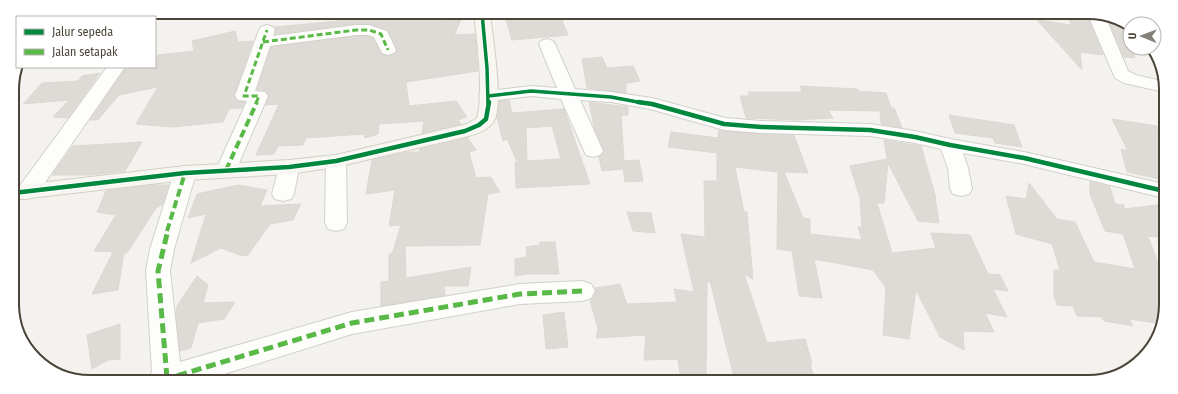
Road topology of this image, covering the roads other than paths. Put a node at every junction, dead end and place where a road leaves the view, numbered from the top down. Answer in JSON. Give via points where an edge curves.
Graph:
{"nodes":[{"id":1,"x":483,"y":19,"type":"edge"},
{"id":2,"x":1099,"y":20,"type":"edge"},
{"id":3,"x":546,"y":44,"type":"dead end"},
{"id":4,"x":388,"y":50,"type":"dead end"},
{"id":5,"x":115,"y":68,"type":"edge"},
{"id":6,"x":1159,"y":86,"type":"edge"},
{"id":7,"x":569,"y":94,"type":"junction"},
{"id":8,"x":488,"y":96,"type":"junction"},
{"id":9,"x":950,"y":145,"type":"junction"},
{"id":10,"x":593,"y":151,"type":"dead end"},
{"id":11,"x":336,"y":161,"type":"junction"},
{"id":12,"x":289,"y":167,"type":"junction"},
{"id":13,"x":226,"y":170,"type":"junction"},
{"id":14,"x":185,"y":173,"type":"junction"},
{"id":15,"x":961,"y":189,"type":"dead end"},
{"id":16,"x":1159,"y":190,"type":"edge"},
{"id":17,"x":20,"y":192,"type":"edge"},
{"id":18,"x":283,"y":194,"type":"dead end"},
{"id":19,"x":336,"y":223,"type":"dead end"},
{"id":20,"x":582,"y":291,"type":"dead end"},
{"id":21,"x":165,"y":375,"type":"edge"},
{"id":22,"x":178,"y":375,"type":"edge"}],
"edges":[{"from":1,"to":8,"type":"street"},
{"from":2,"to":6,"type":"street","via":[[1121,74]]},
{"from":3,"to":7,"type":"street"},
{"from":4,"to":13,"type":"street","via":[[380,34],[369,30],[265,36],[244,96],[259,96]]},
{"from":5,"to":17,"type":"street","via":[[100,92]]},
{"from":7,"to":8,"type":"street","via":[[530,91]]},
{"from":7,"to":9,"type":"street","via":[[611,97],[652,104],[724,124],[870,130]]},
{"from":7,"to":10,"type":"street"},
{"from":8,"to":11,"type":"street","via":[[486,118],[476,126]]},
{"from":9,"to":15,"type":"street","via":[[958,168]]},
{"from":9,"to":16,"type":"street","via":[[1024,158]]},
{"from":11,"to":12,"type":"street"},
{"from":11,"to":19,"type":"street"},
{"from":12,"to":13,"type":"street"},
{"from":12,"to":18,"type":"street"},
{"from":13,"to":14,"type":"street"},
{"from":14,"to":17,"type":"street"},
{"from":14,"to":21,"type":"street","via":[[158,271]]},
{"from":20,"to":22,"type":"street","via":[[520,294],[352,323]]}]}
